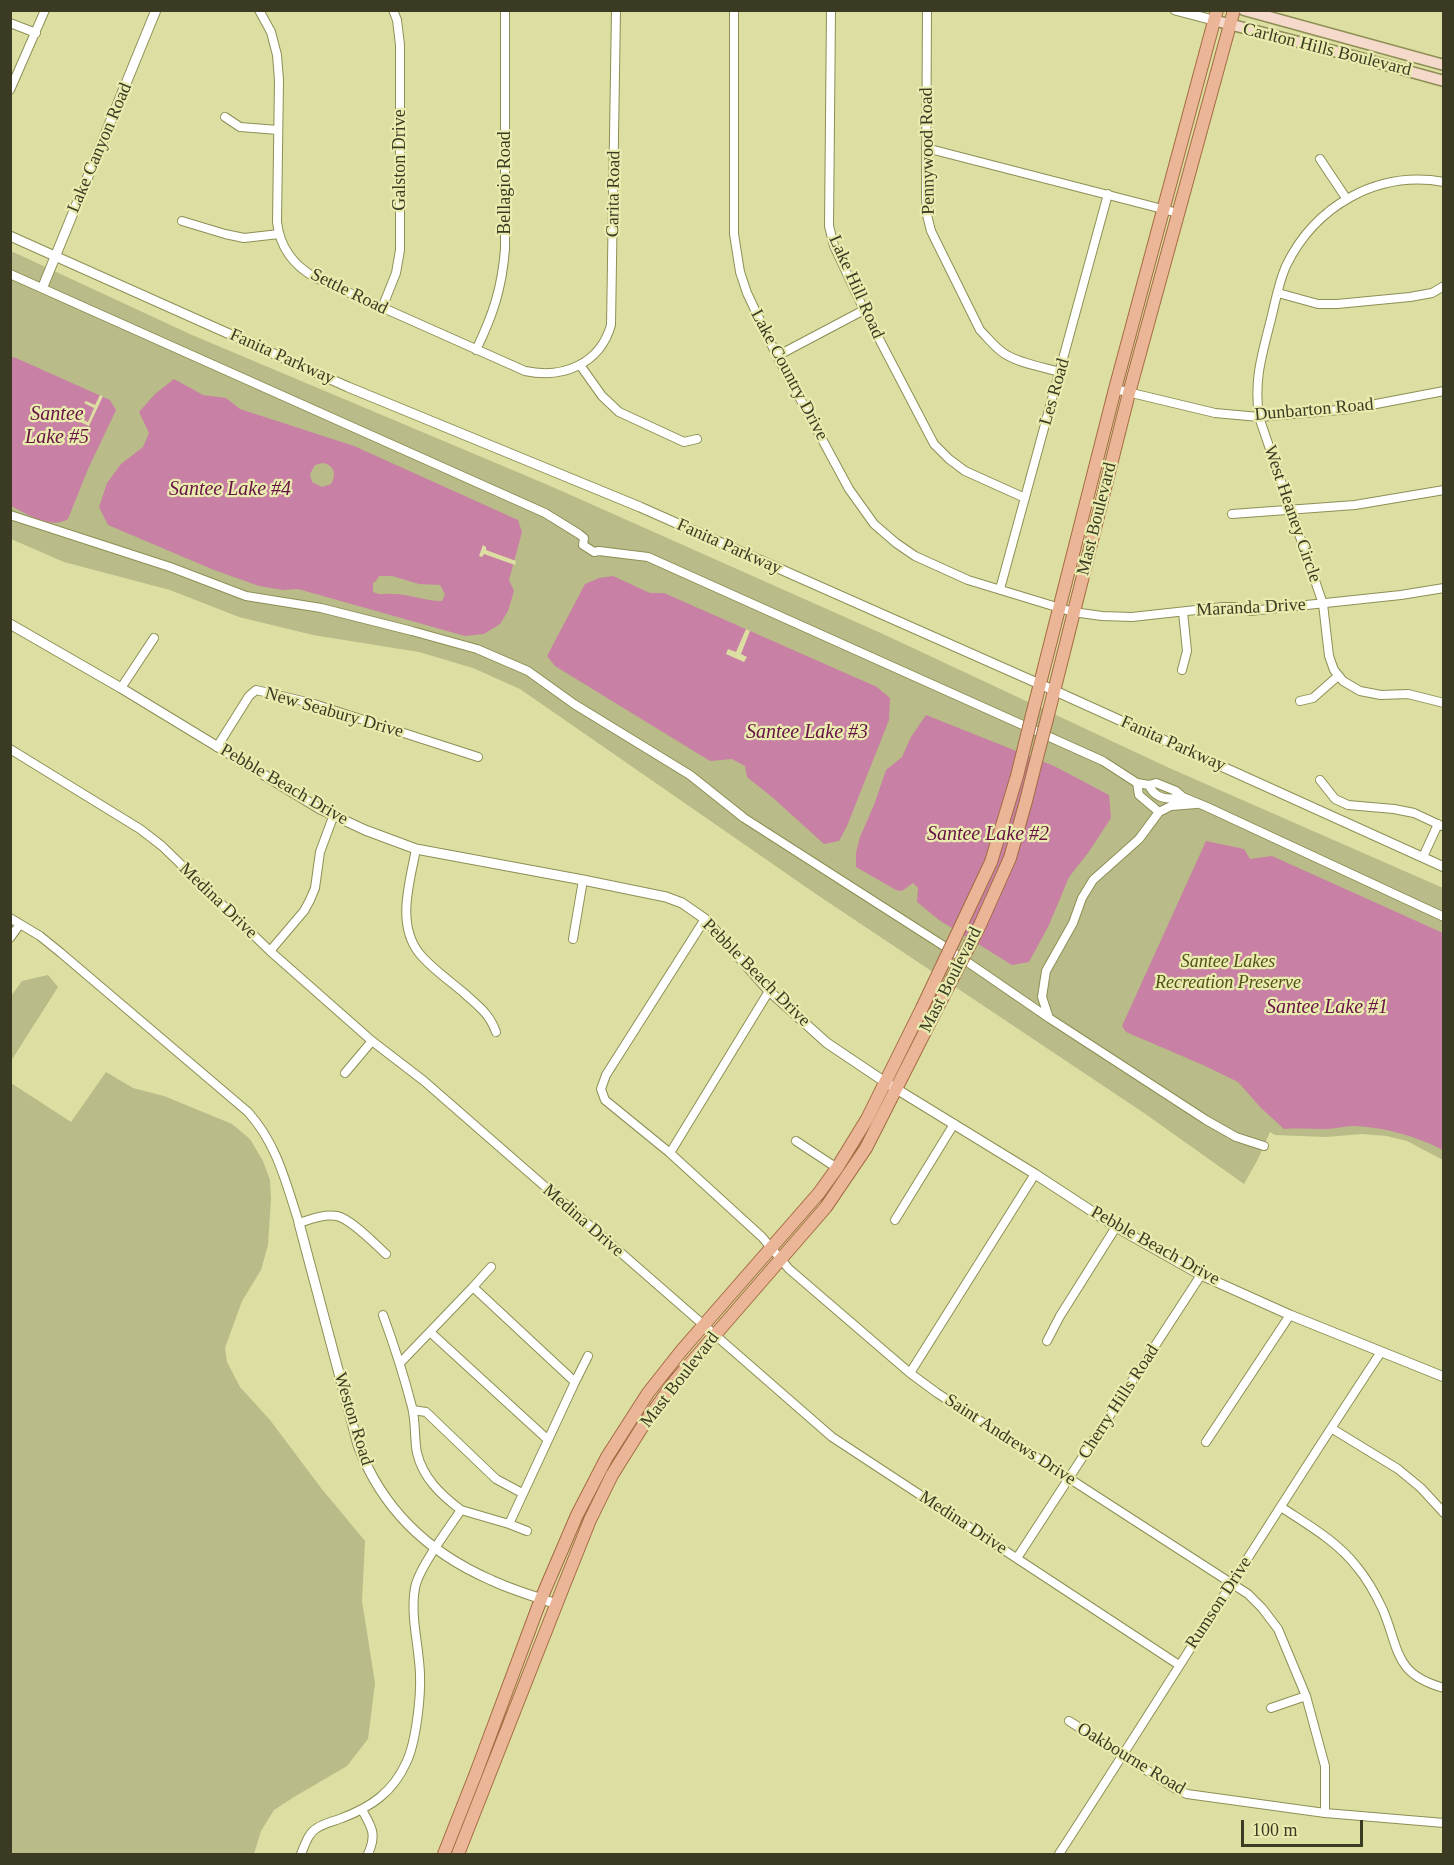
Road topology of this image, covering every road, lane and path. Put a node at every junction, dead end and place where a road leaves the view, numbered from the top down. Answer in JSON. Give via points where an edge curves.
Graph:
{"nodes":[{"id":1,"x":45,"y":10,"type":"edge"},
{"id":2,"x":156,"y":10,"type":"edge"},
{"id":3,"x":259,"y":10,"type":"edge"},
{"id":4,"x":393,"y":10,"type":"edge"},
{"id":5,"x":505,"y":10,"type":"edge"},
{"id":6,"x":616,"y":10,"type":"edge"},
{"id":7,"x":734,"y":10,"type":"edge"},
{"id":8,"x":831,"y":10,"type":"edge"},
{"id":9,"x":927,"y":10,"type":"edge"},
{"id":10,"x":1175,"y":10,"type":"edge"},
{"id":11,"x":1234,"y":10,"type":"edge"},
{"id":12,"x":1244,"y":10,"type":"edge"},
{"id":13,"x":1215,"y":15,"type":"edge"},
{"id":14,"x":10,"y":23,"type":"edge"},
{"id":15,"x":1230,"y":25,"type":"junction"},
{"id":16,"x":36,"y":33,"type":"junction"},
{"id":17,"x":1443,"y":65,"type":"edge"},
{"id":18,"x":1443,"y":81,"type":"edge"},
{"id":19,"x":10,"y":90,"type":"edge"},
{"id":20,"x":225,"y":117,"type":"dead end"},
{"id":21,"x":278,"y":130,"type":"junction"},
{"id":22,"x":926,"y":148,"type":"junction"},
{"id":23,"x":1320,"y":159,"type":"dead end"},
{"id":24,"x":1443,"y":182,"type":"edge"},
{"id":25,"x":1108,"y":194,"type":"junction"},
{"id":26,"x":1346,"y":198,"type":"junction"},
{"id":27,"x":1164,"y":209,"type":"junction"},
{"id":28,"x":1178,"y":213,"type":"junction"},
{"id":29,"x":182,"y":221,"type":"dead end"},
{"id":30,"x":279,"y":234,"type":"junction"},
{"id":31,"x":10,"y":236,"type":"edge"},
{"id":32,"x":54,"y":256,"type":"junction"},
{"id":33,"x":10,"y":274,"type":"edge"},
{"id":34,"x":44,"y":284,"type":"dead end"},
{"id":35,"x":1443,"y":286,"type":"edge"},
{"id":36,"x":1278,"y":293,"type":"junction"},
{"id":37,"x":382,"y":308,"type":"junction"},
{"id":38,"x":864,"y":310,"type":"junction"},
{"id":39,"x":476,"y":350,"type":"junction"},
{"id":40,"x":777,"y":356,"type":"junction"},
{"id":41,"x":580,"y":365,"type":"junction"},
{"id":42,"x":1060,"y":372,"type":"junction"},
{"id":43,"x":1115,"y":389,"type":"junction"},
{"id":44,"x":1443,"y":391,"type":"edge"},
{"id":45,"x":1129,"y":393,"type":"junction"},
{"id":46,"x":1259,"y":417,"type":"junction"},
{"id":47,"x":697,"y":440,"type":"dead end"},
{"id":48,"x":1443,"y":490,"type":"edge"},
{"id":49,"x":1025,"y":498,"type":"junction"},
{"id":50,"x":1291,"y":510,"type":"junction"},
{"id":51,"x":1232,"y":514,"type":"dead end"},
{"id":52,"x":10,"y":515,"type":"edge"},
{"id":53,"x":1443,"y":588,"type":"edge"},
{"id":54,"x":1000,"y":589,"type":"junction"},
{"id":55,"x":1323,"y":604,"type":"junction"},
{"id":56,"x":1059,"y":608,"type":"junction"},
{"id":57,"x":1073,"y":612,"type":"junction"},
{"id":58,"x":1183,"y":612,"type":"junction"},
{"id":59,"x":10,"y":624,"type":"edge"},
{"id":60,"x":154,"y":638,"type":"dead end"},
{"id":61,"x":1182,"y":670,"type":"dead end"},
{"id":62,"x":1338,"y":676,"type":"junction"},
{"id":63,"x":1039,"y":684,"type":"junction"},
{"id":64,"x":122,"y":688,"type":"junction"},
{"id":65,"x":1053,"y":690,"type":"junction"},
{"id":66,"x":1300,"y":701,"type":"dead end"},
{"id":67,"x":1443,"y":703,"type":"edge"},
{"id":68,"x":217,"y":747,"type":"junction"},
{"id":69,"x":10,"y":749,"type":"edge"},
{"id":70,"x":478,"y":757,"type":"dead end"},
{"id":71,"x":1320,"y":780,"type":"dead end"},
{"id":72,"x":1137,"y":783,"type":"junction"},
{"id":73,"x":1200,"y":804,"type":"junction"},
{"id":74,"x":1159,"y":812,"type":"junction"},
{"id":75,"x":333,"y":817,"type":"junction"},
{"id":76,"x":1441,"y":826,"type":"edge"},
{"id":77,"x":416,"y":849,"type":"junction"},
{"id":78,"x":1422,"y":857,"type":"junction"},
{"id":79,"x":1443,"y":867,"type":"edge"},
{"id":80,"x":583,"y":880,"type":"junction"},
{"id":81,"x":1443,"y":917,"type":"edge"},
{"id":82,"x":10,"y":918,"type":"edge"},
{"id":83,"x":705,"y":919,"type":"junction"},
{"id":84,"x":20,"y":924,"type":"junction"},
{"id":85,"x":10,"y":938,"type":"edge"},
{"id":86,"x":573,"y":939,"type":"dead end"},
{"id":87,"x":270,"y":951,"type":"junction"},
{"id":88,"x":769,"y":991,"type":"junction"},
{"id":89,"x":1049,"y":1018,"type":"junction"},
{"id":90,"x":496,"y":1032,"type":"dead end"},
{"id":91,"x":372,"y":1041,"type":"junction"},
{"id":92,"x":345,"y":1074,"type":"dead end"},
{"id":93,"x":885,"y":1082,"type":"junction"},
{"id":94,"x":897,"y":1089,"type":"junction"},
{"id":95,"x":954,"y":1124,"type":"junction"},
{"id":96,"x":796,"y":1141,"type":"dead end"},
{"id":97,"x":1264,"y":1146,"type":"dead end"},
{"id":98,"x":670,"y":1153,"type":"junction"},
{"id":99,"x":837,"y":1168,"type":"junction"},
{"id":100,"x":1035,"y":1174,"type":"junction"},
{"id":101,"x":895,"y":1220,"type":"dead end"},
{"id":102,"x":299,"y":1223,"type":"junction"},
{"id":103,"x":1116,"y":1227,"type":"junction"},
{"id":104,"x":771,"y":1248,"type":"junction"},
{"id":105,"x":386,"y":1254,"type":"dead end"},
{"id":106,"x":780,"y":1259,"type":"junction"},
{"id":107,"x":491,"y":1268,"type":"dead end"},
{"id":108,"x":1201,"y":1275,"type":"junction"},
{"id":109,"x":473,"y":1287,"type":"junction"},
{"id":110,"x":383,"y":1315,"type":"dead end"},
{"id":111,"x":1290,"y":1315,"type":"junction"},
{"id":112,"x":703,"y":1325,"type":"junction"},
{"id":113,"x":430,"y":1332,"type":"junction"},
{"id":114,"x":715,"y":1335,"type":"junction"},
{"id":115,"x":1047,"y":1341,"type":"dead end"},
{"id":116,"x":1381,"y":1352,"type":"junction"},
{"id":117,"x":588,"y":1356,"type":"dead end"},
{"id":118,"x":400,"y":1363,"type":"junction"},
{"id":119,"x":910,"y":1373,"type":"junction"},
{"id":120,"x":1443,"y":1377,"type":"edge"},
{"id":121,"x":575,"y":1382,"type":"junction"},
{"id":122,"x":413,"y":1410,"type":"junction"},
{"id":123,"x":1331,"y":1428,"type":"junction"},
{"id":124,"x":547,"y":1439,"type":"junction"},
{"id":125,"x":1206,"y":1442,"type":"dead end"},
{"id":126,"x":1069,"y":1478,"type":"junction"},
{"id":127,"x":522,"y":1493,"type":"junction"},
{"id":128,"x":1281,"y":1507,"type":"junction"},
{"id":129,"x":461,"y":1510,"type":"junction"},
{"id":130,"x":1443,"y":1513,"type":"edge"},
{"id":131,"x":509,"y":1524,"type":"junction"},
{"id":132,"x":527,"y":1531,"type":"dead end"},
{"id":133,"x":436,"y":1549,"type":"junction"},
{"id":134,"x":1017,"y":1558,"type":"junction"},
{"id":135,"x":1231,"y":1584,"type":"junction"},
{"id":136,"x":541,"y":1599,"type":"junction"},
{"id":137,"x":556,"y":1604,"type":"junction"},
{"id":138,"x":1179,"y":1665,"type":"junction"},
{"id":139,"x":1443,"y":1688,"type":"edge"},
{"id":140,"x":1306,"y":1696,"type":"junction"},
{"id":141,"x":1270,"y":1708,"type":"dead end"},
{"id":142,"x":1069,"y":1721,"type":"dead end"},
{"id":143,"x":1123,"y":1755,"type":"junction"},
{"id":144,"x":476,"y":1773,"type":"junction"},
{"id":145,"x":362,"y":1810,"type":"junction"},
{"id":146,"x":1325,"y":1813,"type":"junction"},
{"id":147,"x":1443,"y":1823,"type":"edge"},
{"id":148,"x":459,"y":1852,"type":"edge"},
{"id":149,"x":301,"y":1854,"type":"edge"},
{"id":150,"x":368,"y":1854,"type":"edge"},
{"id":151,"x":444,"y":1854,"type":"edge"},
{"id":152,"x":1059,"y":1854,"type":"edge"}],
"edges":[{"from":1,"to":16,"type":"street"},
{"from":2,"to":32,"type":"street","name":"Lake Canyon Road"},
{"from":3,"to":21,"type":"street","name":"Settle Road","via":[[277,55]]},
{"from":4,"to":37,"type":"street","name":"Galston Drive","via":[[400,45],[400,250]]},
{"from":5,"to":39,"type":"street","name":"Bellagio Road","via":[[503,274],[492,315]]},
{"from":6,"to":41,"type":"street","name":"Carita Road","via":[[612,317],[601,347]]},
{"from":7,"to":40,"type":"street","name":"Lake Country Drive","via":[[735,252],[747,293]]},
{"from":8,"to":38,"type":"street","name":"Lake Hill Road","via":[[830,226],[834,246]]},
{"from":9,"to":22,"type":"street","name":"Pennywood Road"},
{"from":10,"to":13,"type":"street","name":"Carlton Hills Boulevard"},
{"from":11,"to":15,"type":"main road","name":"Mast Boulevard"},
{"from":12,"to":17,"type":"main road","name":"Carlton Hills Boulevard"},
{"from":13,"to":15,"type":"main road","name":"Carlton Hills Boulevard"},
{"from":13,"to":27,"type":"main road","name":"Mast Boulevard"},
{"from":14,"to":16,"type":"street"},
{"from":15,"to":18,"type":"main road","name":"Carlton Hills Boulevard"},
{"from":15,"to":28,"type":"main road","name":"Mast Boulevard"},
{"from":16,"to":19,"type":"street"},
{"from":20,"to":21,"type":"street","via":[[240,127]]},
{"from":21,"to":30,"type":"street","name":"Settle Road"},
{"from":22,"to":25,"type":"street"},
{"from":22,"to":42,"type":"street","name":"Pennywood Road","via":[[927,215],[931,231],[980,330],[1003,354]]},
{"from":23,"to":26,"type":"street"},
{"from":24,"to":26,"type":"street","name":"West Heaney Circle","via":[[1392,182]]},
{"from":25,"to":27,"type":"street"},
{"from":25,"to":42,"type":"street","name":"Les Road"},
{"from":26,"to":36,"type":"street","name":"West Heaney Circle","via":[[1303,238],[1286,267]]},
{"from":27,"to":28,"type":"street"},
{"from":27,"to":43,"type":"main road","name":"Mast Boulevard"},
{"from":28,"to":45,"type":"main road","name":"Mast Boulevard"},
{"from":29,"to":30,"type":"street","via":[[244,238]]},
{"from":30,"to":37,"type":"street","name":"Settle Road","via":[[290,257],[308,274]]},
{"from":31,"to":32,"type":"street","name":"Fanita Parkway"},
{"from":32,"to":34,"type":"street","name":"Lake Canyon Road"},
{"from":32,"to":63,"type":"street","name":"Fanita Parkway","via":[[348,387],[640,507]]},
{"from":33,"to":72,"type":"street","via":[[544,513],[579,534],[584,538],[583,545],[594,552],[648,557],[1102,761]]},
{"from":35,"to":36,"type":"street","via":[[1432,293],[1410,297],[1337,304],[1318,304]]},
{"from":36,"to":46,"type":"street","name":"West Heaney Circle","via":[[1258,366]]},
{"from":37,"to":39,"type":"street","name":"Settle Road"},
{"from":38,"to":40,"type":"street"},
{"from":38,"to":49,"type":"street","name":"Lake Hill Road","via":[[934,444],[964,471]]},
{"from":39,"to":41,"type":"street","name":"Settle Road","via":[[533,373],[557,373]]},
{"from":40,"to":54,"type":"street","name":"Lake Country Drive","via":[[849,489],[874,524],[915,556]]},
{"from":41,"to":47,"type":"street","via":[[619,412],[684,442]]},
{"from":42,"to":49,"type":"street","name":"Les Road"},
{"from":43,"to":45,"type":"street","name":"Dunbarton Road"},
{"from":43,"to":56,"type":"main road","name":"Mast Boulevard"},
{"from":44,"to":46,"type":"street","name":"Dunbarton Road","via":[[1350,409]]},
{"from":45,"to":46,"type":"street","name":"Dunbarton Road","via":[[1215,413]]},
{"from":45,"to":57,"type":"main road","name":"Mast Boulevard"},
{"from":46,"to":50,"type":"street","name":"West Heaney Circle"},
{"from":48,"to":50,"type":"street","via":[[1355,505]]},
{"from":49,"to":54,"type":"street","name":"Les Road"},
{"from":50,"to":51,"type":"street"},
{"from":50,"to":55,"type":"street","name":"West Heaney Circle"},
{"from":52,"to":89,"type":"street","via":[[246,596],[321,608],[412,631],[477,650],[528,671],[690,775],[744,818]]},
{"from":53,"to":55,"type":"street","name":"Maranda Drive"},
{"from":54,"to":56,"type":"street","name":"Lake Country Drive"},
{"from":55,"to":58,"type":"street","name":"Maranda Drive"},
{"from":55,"to":62,"type":"street","name":"West Heaney Circle","via":[[1329,657]]},
{"from":56,"to":57,"type":"street","name":"Maranda Drive"},
{"from":56,"to":63,"type":"main road","name":"Mast Boulevard"},
{"from":57,"to":58,"type":"street","name":"Maranda Drive","via":[[1132,617]]},
{"from":57,"to":65,"type":"main road","name":"Mast Boulevard"},
{"from":58,"to":61,"type":"street","via":[[1187,651]]},
{"from":59,"to":64,"type":"street","name":"Pebble Beach Drive"},
{"from":60,"to":64,"type":"street"},
{"from":62,"to":66,"type":"street","via":[[1313,698]]},
{"from":62,"to":67,"type":"street","via":[[1360,691],[1408,694]]},
{"from":63,"to":65,"type":"street","name":"Fanita Parkway"},
{"from":63,"to":93,"type":"main road","name":"Mast Boulevard","bridge":true,"via":[[991,862]]},
{"from":64,"to":68,"type":"street","name":"Pebble Beach Drive"},
{"from":65,"to":78,"type":"street","name":"Fanita Parkway"},
{"from":65,"to":94,"type":"main road","name":"Mast Boulevard","bridge":true,"via":[[1010,858]]},
{"from":68,"to":70,"type":"street","name":"New Seabury Drive","via":[[256,690],[311,703]]},
{"from":68,"to":75,"type":"street","name":"Pebble Beach Drive"},
{"from":69,"to":87,"type":"street","name":"Medina Drive","via":[[162,846]]},
{"from":71,"to":76,"type":"street","via":[[1335,799],[1348,805],[1414,813]]},
{"from":72,"to":73,"type":"street","via":[[1156,783]]},
{"from":72,"to":74,"type":"street","via":[[1139,795]]},
{"from":73,"to":74,"type":"street","via":[[1171,806]]},
{"from":73,"to":81,"type":"street"},
{"from":74,"to":89,"type":"street","via":[[1139,839],[1093,880],[1082,898],[1046,971],[1042,997]]},
{"from":75,"to":77,"type":"street","name":"Pebble Beach Drive"},
{"from":75,"to":87,"type":"street","via":[[320,852],[310,900]]},
{"from":76,"to":78,"type":"street"},
{"from":77,"to":80,"type":"street","name":"Pebble Beach Drive"},
{"from":77,"to":90,"type":"street","via":[[406,908],[410,937],[424,958],[490,1017]]},
{"from":78,"to":79,"type":"street","name":"Fanita Parkway"},
{"from":80,"to":83,"type":"street","name":"Pebble Beach Drive","via":[[666,897]]},
{"from":80,"to":86,"type":"street"},
{"from":82,"to":84,"type":"street"},
{"from":83,"to":88,"type":"street","name":"Pebble Beach Drive"},
{"from":83,"to":98,"type":"street","name":"Saint Andrews Drive","via":[[601,1089],[611,1105]]},
{"from":84,"to":85,"type":"street"},
{"from":84,"to":102,"type":"street","via":[[61,953],[248,1112],[274,1149]]},
{"from":87,"to":91,"type":"street","name":"Medina Drive"},
{"from":88,"to":93,"type":"street","name":"Pebble Beach Drive","via":[[827,1043]]},
{"from":88,"to":98,"type":"street"},
{"from":89,"to":97,"type":"street","via":[[1206,1120],[1236,1137]]},
{"from":91,"to":92,"type":"street"},
{"from":91,"to":112,"type":"street","name":"Medina Drive","via":[[424,1081]]},
{"from":93,"to":94,"type":"street","name":"Pebble Beach Drive"},
{"from":93,"to":99,"type":"main road","name":"Mast Boulevard"},
{"from":94,"to":95,"type":"street","name":"Pebble Beach Drive"},
{"from":94,"to":106,"type":"main road","name":"Mast Boulevard","via":[[866,1148],[826,1207]]},
{"from":95,"to":100,"type":"street","name":"Pebble Beach Drive"},
{"from":95,"to":101,"type":"street"},
{"from":96,"to":99,"type":"street"},
{"from":98,"to":104,"type":"street","name":"Saint Andrews Drive"},
{"from":99,"to":104,"type":"main road","name":"Mast Boulevard"},
{"from":100,"to":103,"type":"street","name":"Pebble Beach Drive"},
{"from":100,"to":119,"type":"street"},
{"from":102,"to":105,"type":"street","via":[[338,1216]]},
{"from":102,"to":133,"type":"street","name":"Weston Road","via":[[363,1459],[394,1511]]},
{"from":103,"to":108,"type":"street","name":"Pebble Beach Drive"},
{"from":103,"to":115,"type":"street"},
{"from":104,"to":106,"type":"street","name":"Saint Andrews Drive"},
{"from":104,"to":112,"type":"main road","name":"Mast Boulevard"},
{"from":106,"to":114,"type":"main road","name":"Mast Boulevard"},
{"from":106,"to":119,"type":"street","name":"Saint Andrews Drive"},
{"from":107,"to":109,"type":"street"},
{"from":108,"to":111,"type":"street","name":"Pebble Beach Drive"},
{"from":108,"to":126,"type":"street","name":"Cherry Hills Road"},
{"from":109,"to":113,"type":"street"},
{"from":109,"to":121,"type":"street"},
{"from":110,"to":118,"type":"street"},
{"from":111,"to":116,"type":"street","name":"Pebble Beach Drive"},
{"from":111,"to":125,"type":"street"},
{"from":112,"to":114,"type":"street","name":"Medina Drive"},
{"from":112,"to":136,"type":"main road","name":"Mast Boulevard","via":[[648,1393],[607,1457]]},
{"from":113,"to":118,"type":"street"},
{"from":113,"to":124,"type":"street"},
{"from":114,"to":134,"type":"street","name":"Medina Drive","via":[[832,1437]]},
{"from":114,"to":137,"type":"main road","name":"Mast Boulevard","via":[[670,1388],[612,1474]]},
{"from":116,"to":120,"type":"street","name":"Pebble Beach Drive"},
{"from":116,"to":123,"type":"street","name":"Rumson Drive"},
{"from":117,"to":121,"type":"street"},
{"from":118,"to":122,"type":"street"},
{"from":119,"to":126,"type":"street","name":"Saint Andrews Drive"},
{"from":121,"to":124,"type":"street"},
{"from":122,"to":127,"type":"street","via":[[426,1412],[496,1479]]},
{"from":122,"to":129,"type":"street","via":[[422,1467],[429,1481]]},
{"from":123,"to":128,"type":"street","name":"Rumson Drive"},
{"from":123,"to":130,"type":"street","via":[[1398,1469]]},
{"from":124,"to":127,"type":"street"},
{"from":126,"to":134,"type":"street","name":"Cherry Hills Road"},
{"from":126,"to":135,"type":"street","name":"Saint Andrews Drive"},
{"from":127,"to":131,"type":"street"},
{"from":128,"to":135,"type":"street","name":"Rumson Drive"},
{"from":128,"to":139,"type":"street","via":[[1349,1557],[1382,1609],[1402,1662],[1419,1679]]},
{"from":129,"to":131,"type":"street"},
{"from":129,"to":133,"type":"street"},
{"from":131,"to":132,"type":"street"},
{"from":133,"to":136,"type":"street","name":"Weston Road","via":[[491,1580]]},
{"from":133,"to":145,"type":"street","via":[[415,1586],[420,1676],[413,1744],[396,1780]]},
{"from":134,"to":138,"type":"street","name":"Medina Drive"},
{"from":135,"to":138,"type":"street","name":"Rumson Drive"},
{"from":135,"to":140,"type":"street","name":"Saint Andrews Drive","via":[[1255,1601],[1273,1622]]},
{"from":136,"to":137,"type":"street","name":"Weston Road"},
{"from":136,"to":144,"type":"main road","name":"Mast Boulevard"},
{"from":137,"to":148,"type":"main road","name":"Mast Boulevard"},
{"from":138,"to":143,"type":"street","name":"Rumson Drive"},
{"from":140,"to":141,"type":"street"},
{"from":140,"to":146,"type":"street","name":"Saint Andrews Drive","via":[[1325,1766]]},
{"from":142,"to":143,"type":"street","name":"Oakbourne Road"},
{"from":143,"to":146,"type":"street","name":"Oakbourne Road","via":[[1186,1794]]},
{"from":143,"to":152,"type":"street","name":"Rumson Drive"},
{"from":144,"to":148,"type":"main road","via":[[475,1788],[459,1834]]},
{"from":144,"to":151,"type":"main road","name":"Mast Boulevard"},
{"from":145,"to":149,"type":"street","via":[[316,1828]]},
{"from":145,"to":150,"type":"street","via":[[374,1836]]},
{"from":146,"to":147,"type":"street","name":"Oakbourne Road"}]}
